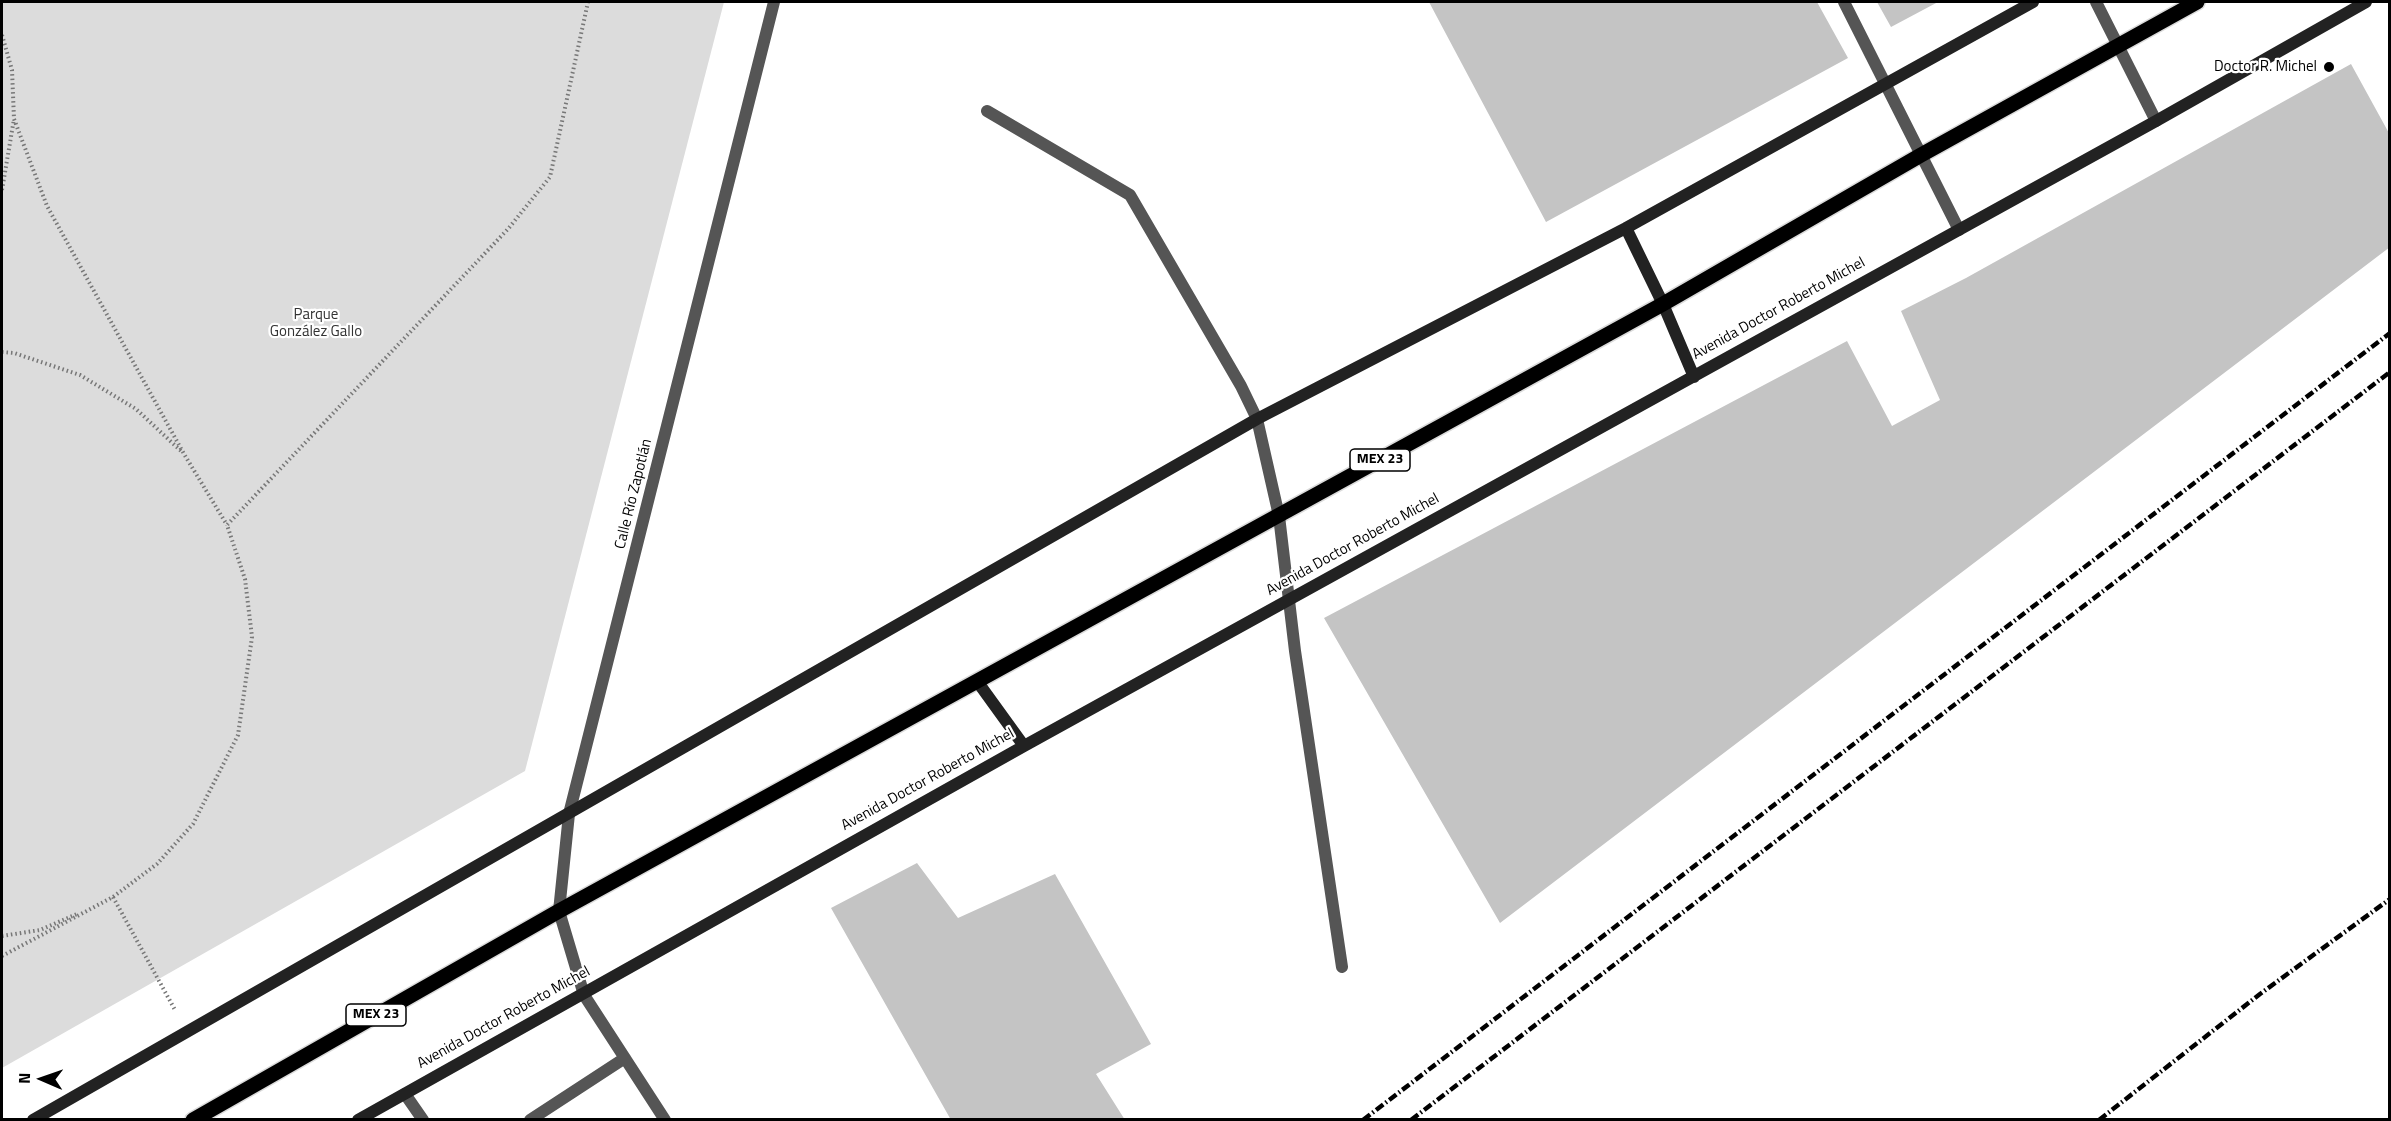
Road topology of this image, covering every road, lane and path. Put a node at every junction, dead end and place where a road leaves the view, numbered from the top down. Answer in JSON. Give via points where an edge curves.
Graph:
{"nodes":[{"id":1,"x":588,"y":2,"type":"edge"},
{"id":2,"x":774,"y":2,"type":"edge"},
{"id":3,"x":1844,"y":2,"type":"edge"},
{"id":4,"x":2033,"y":2,"type":"edge"},
{"id":5,"x":2096,"y":2,"type":"edge"},
{"id":6,"x":2197,"y":2,"type":"edge"},
{"id":7,"x":2366,"y":2,"type":"edge"},
{"id":8,"x":2,"y":34,"type":"edge"},
{"id":9,"x":2117,"y":46,"type":"junction"},
{"id":10,"x":1886,"y":84,"type":"junction"},
{"id":11,"x":987,"y":111,"type":"dead end"},
{"id":12,"x":14,"y":119,"type":"junction"},
{"id":13,"x":2156,"y":121,"type":"junction"},
{"id":14,"x":1921,"y":155,"type":"junction"},
{"id":15,"x":2,"y":190,"type":"edge"},
{"id":16,"x":1626,"y":228,"type":"junction"},
{"id":17,"x":1959,"y":230,"type":"junction"},
{"id":18,"x":1663,"y":304,"type":"junction"},
{"id":19,"x":2,"y":352,"type":"edge"},
{"id":20,"x":1694,"y":377,"type":"junction"},
{"id":21,"x":1257,"y":419,"type":"junction"},
{"id":22,"x":183,"y":453,"type":"junction"},
{"id":23,"x":1279,"y":516,"type":"junction"},
{"id":24,"x":227,"y":525,"type":"junction"},
{"id":25,"x":1290,"y":600,"type":"junction"},
{"id":26,"x":977,"y":681,"type":"junction"},
{"id":27,"x":1024,"y":746,"type":"junction"},
{"id":28,"x":569,"y":814,"type":"junction"},
{"id":29,"x":113,"y":897,"type":"junction"},
{"id":30,"x":559,"y":911,"type":"junction"},
{"id":31,"x":2,"y":936,"type":"edge"},
{"id":32,"x":2,"y":956,"type":"edge"},
{"id":33,"x":1342,"y":967,"type":"dead end"},
{"id":34,"x":584,"y":995,"type":"junction"},
{"id":35,"x":187,"y":1032,"type":"junction"},
{"id":36,"x":625,"y":1058,"type":"junction"},
{"id":37,"x":405,"y":1094,"type":"junction"},
{"id":38,"x":33,"y":1119,"type":"edge"},
{"id":39,"x":194,"y":1119,"type":"edge"},
{"id":40,"x":358,"y":1119,"type":"edge"},
{"id":41,"x":423,"y":1119,"type":"edge"},
{"id":42,"x":530,"y":1119,"type":"edge"},
{"id":43,"x":665,"y":1119,"type":"edge"}],
"edges":[{"from":1,"to":24,"type":"path","via":[[550,177],[508,229]]},
{"from":2,"to":28,"type":"street","name":"Calle Río Zapotlán"},
{"from":3,"to":10,"type":"street"},
{"from":4,"to":10,"type":"main road"},
{"from":5,"to":9,"type":"street"},
{"from":6,"to":9,"type":"main road","number":"MEX 23"},
{"from":7,"to":13,"type":"main road","name":"Avenida Doctor Roberto Michel"},
{"from":8,"to":12,"type":"path","via":[[12,69]]},
{"from":9,"to":13,"type":"street"},
{"from":9,"to":14,"type":"main road","number":"MEX 23"},
{"from":10,"to":14,"type":"street"},
{"from":10,"to":16,"type":"main road"},
{"from":11,"to":21,"type":"street","via":[[1130,195]]},
{"from":12,"to":15,"type":"path"},
{"from":12,"to":22,"type":"path","via":[[47,206]]},
{"from":13,"to":17,"type":"main road","name":"Avenida Doctor Roberto Michel"},
{"from":14,"to":17,"type":"street"},
{"from":14,"to":18,"type":"main road","number":"MEX 23"},
{"from":16,"to":18,"type":"main road"},
{"from":16,"to":21,"type":"main road"},
{"from":17,"to":20,"type":"main road","name":"Avenida Doctor Roberto Michel"},
{"from":18,"to":20,"type":"main road"},
{"from":18,"to":23,"type":"main road","number":"MEX 23"},
{"from":19,"to":22,"type":"path","via":[[80,375],[136,408]]},
{"from":20,"to":25,"type":"main road","name":"Avenida Doctor Roberto Michel"},
{"from":21,"to":23,"type":"street"},
{"from":21,"to":28,"type":"main road"},
{"from":22,"to":24,"type":"path"},
{"from":23,"to":25,"type":"street"},
{"from":23,"to":26,"type":"main road","number":"MEX 23"},
{"from":24,"to":29,"type":"path","via":[[245,579],[252,637],[238,735],[193,824],[156,864]]},
{"from":25,"to":27,"type":"main road","name":"Avenida Doctor Roberto Michel"},
{"from":25,"to":33,"type":"street"},
{"from":26,"to":27,"type":"main road"},
{"from":26,"to":30,"type":"main road","number":"MEX 23"},
{"from":27,"to":34,"type":"main road","name":"Avenida Doctor Roberto Michel"},
{"from":28,"to":30,"type":"street","name":"Calle Río Zapotlán"},
{"from":28,"to":35,"type":"main road"},
{"from":29,"to":31,"type":"path","via":[[40,930]]},
{"from":29,"to":32,"type":"path"},
{"from":29,"to":35,"type":"path"},
{"from":30,"to":34,"type":"street","name":"Calle Río Zapotlán"},
{"from":30,"to":39,"type":"main road","number":"MEX 23"},
{"from":34,"to":36,"type":"street","name":"Calle Río Zapotlán"},
{"from":34,"to":37,"type":"main road","name":"Avenida Doctor Roberto Michel"},
{"from":35,"to":38,"type":"main road"},
{"from":36,"to":42,"type":"street"},
{"from":36,"to":43,"type":"street","name":"Calle Río Zapotlán"},
{"from":37,"to":40,"type":"main road","name":"Avenida Doctor Roberto Michel"},
{"from":37,"to":41,"type":"street"}]}
